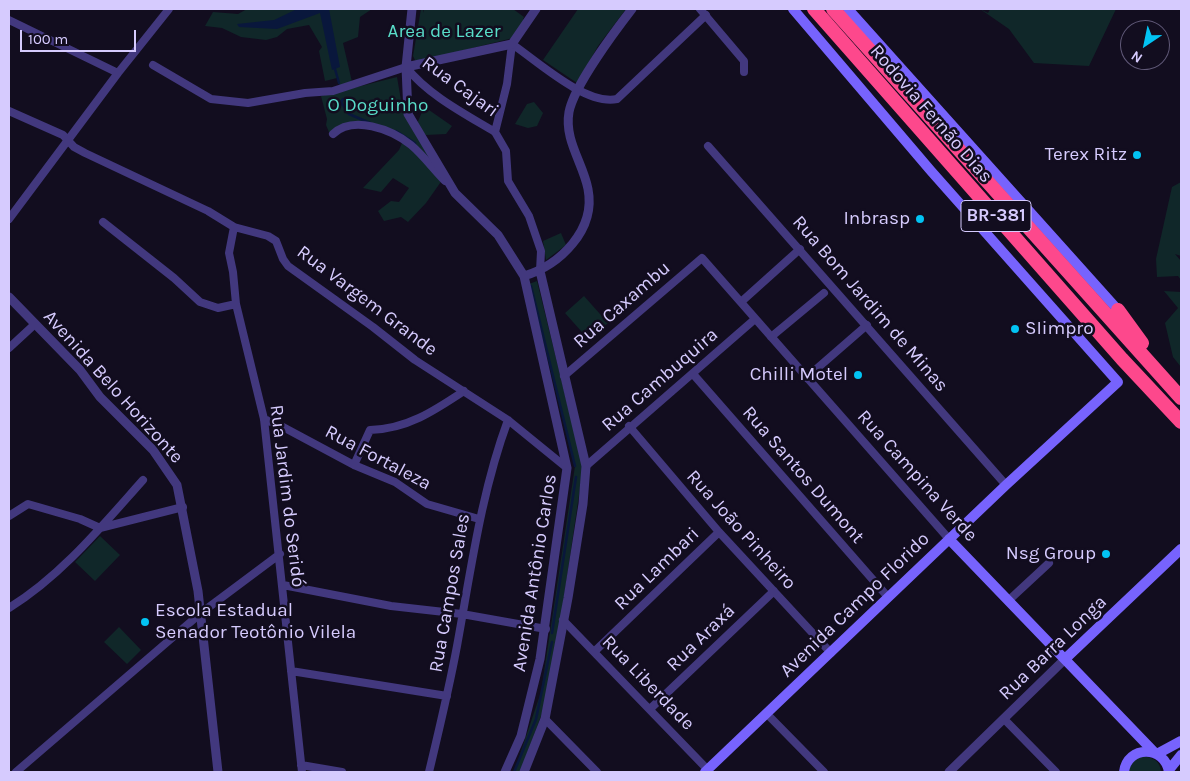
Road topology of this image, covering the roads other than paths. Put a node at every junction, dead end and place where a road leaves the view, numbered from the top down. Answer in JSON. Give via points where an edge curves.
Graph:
{"nodes":[{"id":1,"x":169,"y":9,"type":"edge"},
{"id":2,"x":412,"y":9,"type":"edge"},
{"id":3,"x":536,"y":9,"type":"edge"},
{"id":4,"x":632,"y":9,"type":"edge"},
{"id":5,"x":700,"y":9,"type":"edge"},
{"id":6,"x":793,"y":9,"type":"edge"},
{"id":7,"x":814,"y":9,"type":"edge"},
{"id":8,"x":833,"y":9,"type":"edge"},
{"id":9,"x":848,"y":9,"type":"edge"},
{"id":10,"x":706,"y":15,"type":"junction"},
{"id":11,"x":9,"y":20,"type":"edge"},
{"id":12,"x":512,"y":44,"type":"junction"},
{"id":13,"x":153,"y":65,"type":"dead end"},
{"id":14,"x":406,"y":67,"type":"junction"},
{"id":15,"x":744,"y":72,"type":"dead end"},
{"id":16,"x":118,"y":73,"type":"junction"},
{"id":17,"x":578,"y":90,"type":"junction"},
{"id":18,"x":9,"y":111,"type":"edge"},
{"id":19,"x":495,"y":132,"type":"junction"},
{"id":20,"x":333,"y":134,"type":"dead end"},
{"id":21,"x":68,"y":141,"type":"junction"},
{"id":22,"x":708,"y":146,"type":"dead end"},
{"id":23,"x":451,"y":187,"type":"junction"},
{"id":24,"x":9,"y":219,"type":"edge"},
{"id":25,"x":103,"y":222,"type":"dead end"},
{"id":26,"x":234,"y":227,"type":"junction"},
{"id":27,"x":800,"y":249,"type":"junction"},
{"id":28,"x":702,"y":258,"type":"joint"},
{"id":29,"x":540,"y":271,"type":"junction"},
{"id":30,"x":524,"y":276,"type":"junction"},
{"id":31,"x":824,"y":294,"type":"dead end"},
{"id":32,"x":9,"y":297,"type":"edge"},
{"id":33,"x":741,"y":302,"type":"junction"},
{"id":34,"x":236,"y":304,"type":"junction"},
{"id":35,"x":1118,"y":310,"type":"joint"},
{"id":36,"x":755,"y":319,"type":"junction"},
{"id":37,"x":35,"y":324,"type":"junction"},
{"id":38,"x":867,"y":325,"type":"junction"},
{"id":39,"x":771,"y":338,"type":"junction"},
{"id":40,"x":9,"y":348,"type":"edge"},
{"id":41,"x":1158,"y":373,"type":"junction"},
{"id":42,"x":693,"y":374,"type":"junction"},
{"id":43,"x":564,"y":376,"type":"junction"},
{"id":44,"x":806,"y":378,"type":"junction"},
{"id":45,"x":464,"y":391,"type":"junction"},
{"id":46,"x":1181,"y":398,"type":"edge"},
{"id":47,"x":264,"y":419,"type":"junction"},
{"id":48,"x":508,"y":420,"type":"junction"},
{"id":49,"x":1181,"y":422,"type":"edge"},
{"id":50,"x":629,"y":426,"type":"junction"},
{"id":51,"x":354,"y":465,"type":"junction"},
{"id":52,"x":586,"y":466,"type":"junction"},
{"id":53,"x":567,"y":468,"type":"junction"},
{"id":54,"x":143,"y":480,"type":"dead end"},
{"id":55,"x":1006,"y":485,"type":"junction"},
{"id":56,"x":183,"y":508,"type":"junction"},
{"id":57,"x":9,"y":516,"type":"edge"},
{"id":58,"x":479,"y":519,"type":"junction"},
{"id":59,"x":100,"y":528,"type":"junction"},
{"id":60,"x":720,"y":532,"type":"junction"},
{"id":61,"x":949,"y":539,"type":"junction"},
{"id":62,"x":1181,"y":549,"type":"edge"},
{"id":63,"x":280,"y":554,"type":"junction"},
{"id":64,"x":1049,"y":563,"type":"dead end"},
{"id":65,"x":283,"y":585,"type":"junction"},
{"id":66,"x":774,"y":591,"type":"junction"},
{"id":67,"x":888,"y":597,"type":"junction"},
{"id":68,"x":1008,"y":601,"type":"junction"},
{"id":69,"x":9,"y":608,"type":"edge"},
{"id":70,"x":201,"y":613,"type":"junction"},
{"id":71,"x":462,"y":614,"type":"junction"},
{"id":72,"x":563,"y":620,"type":"junction"},
{"id":73,"x":546,"y":629,"type":"junction"},
{"id":74,"x":595,"y":651,"type":"junction"},
{"id":75,"x":831,"y":653,"type":"junction"},
{"id":76,"x":1065,"y":659,"type":"junction"},
{"id":77,"x":291,"y":671,"type":"junction"},
{"id":78,"x":447,"y":696,"type":"junction"},
{"id":79,"x":650,"y":709,"type":"junction"},
{"id":80,"x":1114,"y":711,"type":"junction"},
{"id":81,"x":767,"y":714,"type":"junction"},
{"id":82,"x":545,"y":719,"type":"junction"},
{"id":83,"x":1004,"y":720,"type":"junction"},
{"id":84,"x":1181,"y":741,"type":"edge"},
{"id":85,"x":1139,"y":752,"type":"junction"},
{"id":86,"x":1156,"y":753,"type":"junction"},
{"id":87,"x":1181,"y":755,"type":"edge"},
{"id":88,"x":301,"y":768,"type":"edge"},
{"id":89,"x":706,"y":771,"type":"edge"},
{"id":90,"x":1169,"y":771,"type":"edge"},
{"id":91,"x":16,"y":772,"type":"edge"},
{"id":92,"x":218,"y":772,"type":"edge"},
{"id":93,"x":342,"y":772,"type":"edge"},
{"id":94,"x":429,"y":772,"type":"edge"},
{"id":95,"x":505,"y":772,"type":"edge"},
{"id":96,"x":524,"y":772,"type":"edge"},
{"id":97,"x":597,"y":772,"type":"edge"},
{"id":98,"x":824,"y":772,"type":"edge"},
{"id":99,"x":949,"y":772,"type":"edge"},
{"id":100,"x":1056,"y":772,"type":"edge"},
{"id":101,"x":1124,"y":772,"type":"edge"}],
"edges":[{"from":1,"to":16,"type":"street"},
{"from":2,"to":14,"type":"street","name":"Rua Cajari"},
{"from":3,"to":12,"type":"street"},
{"from":4,"to":17,"type":"street"},
{"from":5,"to":10,"type":"street"},
{"from":6,"to":55,"type":"main road","name":"Avenida Campo Florido","number":"BR-381","via":[[931,172],[1118,382]]},
{"from":7,"to":49,"type":"highway","name":"Rodovia Fernão Dias","number":"BR-381"},
{"from":8,"to":41,"type":"highway","name":"Rodovia Fernão Dias","number":"BR-381"},
{"from":9,"to":35,"type":"main road","name":"Rodovia Fernão Dias","number":"BR-381"},
{"from":10,"to":15,"type":"street","via":[[744,61]]},
{"from":10,"to":17,"type":"street","via":[[617,100],[603,101]]},
{"from":11,"to":16,"type":"street"},
{"from":12,"to":14,"type":"street"},
{"from":12,"to":17,"type":"street"},
{"from":12,"to":19,"type":"street","via":[[508,84]]},
{"from":13,"to":14,"type":"street","via":[[211,99],[248,103],[333,91]]},
{"from":14,"to":19,"type":"street","name":"Rua Cajari","via":[[456,108]]},
{"from":14,"to":23,"type":"street","name":"Avenida Antônio Carlos","via":[[408,114]]},
{"from":16,"to":21,"type":"street"},
{"from":17,"to":29,"type":"street","via":[[569,112],[568,129],[588,190],[587,208],[572,246]]},
{"from":18,"to":21,"type":"street","name":"Rua Vargem Grande","via":[[56,132]]},
{"from":19,"to":29,"type":"street","via":[[506,151],[508,181],[529,216],[541,251]]},
{"from":20,"to":23,"type":"street","via":[[340,128],[355,124],[391,133],[411,145]]},
{"from":21,"to":24,"type":"street"},
{"from":21,"to":26,"type":"street","name":"Rua Vargem Grande","via":[[85,153],[208,211]]},
{"from":22,"to":27,"type":"street","name":"Rua Bom Jardim de Minas"},
{"from":23,"to":30,"type":"street","name":"Avenida Antônio Carlos","via":[[498,235]]},
{"from":25,"to":34,"type":"street","via":[[200,302],[218,308]]},
{"from":26,"to":34,"type":"street","name":"Rua Jardim do Seridó","via":[[229,253]]},
{"from":26,"to":45,"type":"street","name":"Rua Vargem Grande","via":[[276,241],[288,266],[415,360]]},
{"from":27,"to":33,"type":"street"},
{"from":27,"to":38,"type":"street","name":"Rua Bom Jardim de Minas"},
{"from":28,"to":33,"type":"street","name":"Rua Campina Verde"},
{"from":28,"to":43,"type":"street","name":"Rua Caxambu"},
{"from":29,"to":30,"type":"street"},
{"from":29,"to":43,"type":"street","name":"Avenida Antônio Carlos"},
{"from":30,"to":53,"type":"street","name":"Avenida Antônio Carlos"},
{"from":31,"to":39,"type":"street"},
{"from":32,"to":37,"type":"street","name":"Avenida Belo Horizonte"},
{"from":33,"to":36,"type":"street","name":"Rua Campina Verde"},
{"from":34,"to":47,"type":"street","name":"Rua Jardim do Seridó"},
{"from":35,"to":41,"type":"highway","number":"BR-381","via":[[1150,353]]},
{"from":36,"to":39,"type":"street","name":"Rua Campina Verde"},
{"from":36,"to":42,"type":"street","name":"Rua Cambuquira"},
{"from":37,"to":40,"type":"street"},
{"from":37,"to":56,"type":"street","name":"Avenida Belo Horizonte","via":[[153,450],[177,485]]},
{"from":38,"to":44,"type":"street"},
{"from":38,"to":55,"type":"street","name":"Rua Bom Jardim de Minas"},
{"from":39,"to":44,"type":"street","name":"Rua Campina Verde"},
{"from":41,"to":46,"type":"highway","name":"Rodovia Fernão Dias","number":"BR-381"},
{"from":42,"to":50,"type":"street","name":"Rua Cambuquira"},
{"from":42,"to":67,"type":"street","name":"Rua Santos Dumont"},
{"from":43,"to":52,"type":"street","name":"Avenida Antônio Carlos"},
{"from":44,"to":61,"type":"street","name":"Rua Campina Verde"},
{"from":45,"to":48,"type":"street","name":"Rua Vargem Grande"},
{"from":45,"to":51,"type":"street","via":[[416,421],[389,430],[370,430]]},
{"from":47,"to":51,"type":"street","name":"Rua Fortaleza"},
{"from":47,"to":63,"type":"street","name":"Rua Jardim do Seridó"},
{"from":48,"to":53,"type":"street","name":"Rua Vargem Grande"},
{"from":48,"to":58,"type":"street","name":"Rua Campos Sales"},
{"from":50,"to":52,"type":"street","name":"Rua Cambuquira"},
{"from":50,"to":60,"type":"street","name":"Rua João Pinheiro"},
{"from":51,"to":58,"type":"street","name":"Rua Fortaleza","via":[[395,482],[427,504]]},
{"from":52,"to":72,"type":"street","name":"Avenida Antônio Carlos","via":[[583,504]]},
{"from":53,"to":73,"type":"street","name":"Avenida Antônio Carlos"},
{"from":54,"to":59,"type":"street"},
{"from":55,"to":61,"type":"main road","name":"Avenida Campo Florido"},
{"from":56,"to":59,"type":"street"},
{"from":56,"to":70,"type":"street","name":"Avenida Belo Horizonte"},
{"from":57,"to":59,"type":"street","via":[[28,504]]},
{"from":58,"to":71,"type":"street","name":"Rua Campos Sales"},
{"from":59,"to":69,"type":"street","via":[[38,589]]},
{"from":60,"to":66,"type":"street","name":"Rua João Pinheiro"},
{"from":60,"to":74,"type":"street","name":"Rua Lambari"},
{"from":61,"to":67,"type":"main road","name":"Avenida Campo Florido"},
{"from":61,"to":68,"type":"main road","name":"Rua Campina Verde"},
{"from":62,"to":76,"type":"main road","name":"Rua Barra Longa"},
{"from":63,"to":65,"type":"street","name":"Rua Jardim do Seridó"},
{"from":63,"to":70,"type":"street"},
{"from":64,"to":68,"type":"street"},
{"from":65,"to":71,"type":"street","via":[[391,606]]},
{"from":65,"to":77,"type":"street","name":"Rua Jardim do Seridó"},
{"from":66,"to":75,"type":"street","name":"Rua João Pinheiro"},
{"from":66,"to":79,"type":"street","name":"Rua Araxá"},
{"from":67,"to":75,"type":"main road","name":"Avenida Campo Florido"},
{"from":68,"to":76,"type":"main road","name":"Rua Campina Verde"},
{"from":70,"to":91,"type":"street"},
{"from":70,"to":92,"type":"street","name":"Avenida Belo Horizonte"},
{"from":71,"to":73,"type":"street"},
{"from":71,"to":78,"type":"street","name":"Rua Campos Sales"},
{"from":72,"to":74,"type":"street","name":"Rua Liberdade"},
{"from":72,"to":82,"type":"street","name":"Avenida Antônio Carlos"},
{"from":73,"to":95,"type":"street","name":"Avenida Antônio Carlos","via":[[523,729]]},
{"from":74,"to":79,"type":"street","name":"Rua Liberdade"},
{"from":75,"to":81,"type":"main road","name":"Avenida Campo Florido"},
{"from":76,"to":80,"type":"main road","name":"Rua Campina Verde"},
{"from":76,"to":83,"type":"street","name":"Rua Barra Longa"},
{"from":77,"to":78,"type":"street"},
{"from":77,"to":88,"type":"street","name":"Rua Jardim do Seridó"},
{"from":78,"to":94,"type":"street","name":"Rua Campos Sales"},
{"from":79,"to":89,"type":"street","name":"Rua Liberdade"},
{"from":80,"to":85,"type":"main road","name":"Rua Campina Verde"},
{"from":80,"to":86,"type":"main road","name":"Rua Campina Verde"},
{"from":81,"to":89,"type":"main road","name":"Avenida Campo Florido"},
{"from":81,"to":98,"type":"street"},
{"from":82,"to":96,"type":"street","name":"Avenida Antônio Carlos"},
{"from":82,"to":97,"type":"street"},
{"from":83,"to":99,"type":"street","name":"Rua Barra Longa"},
{"from":83,"to":100,"type":"street"},
{"from":84,"to":86,"type":"main road"},
{"from":85,"to":86,"type":"main road"},
{"from":85,"to":101,"type":"main road","via":[[1130,758]]},
{"from":86,"to":90,"type":"main road","name":"Rua Campina Verde","via":[[1165,760]]},
{"from":87,"to":90,"type":"main road"},
{"from":88,"to":93,"type":"street"}]}
